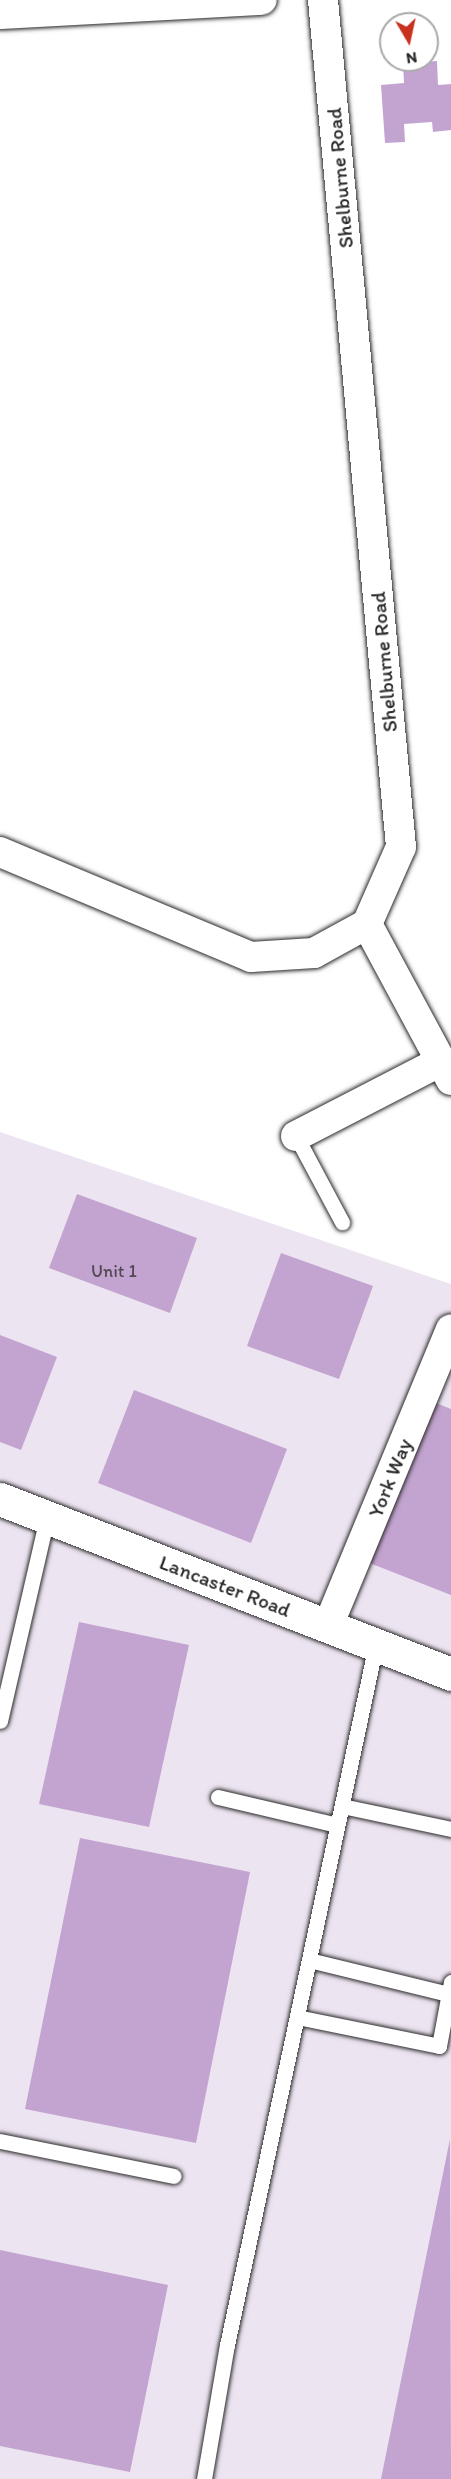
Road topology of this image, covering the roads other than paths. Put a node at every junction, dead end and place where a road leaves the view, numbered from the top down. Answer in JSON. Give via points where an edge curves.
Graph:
{"nodes":[{"id":1,"x":262,"y":0,"type":"edge"},
{"id":2,"x":323,"y":0,"type":"edge"},
{"id":3,"x":0,"y":14,"type":"edge"},
{"id":4,"x":0,"y":852,"type":"edge"},
{"id":5,"x":367,"y":924,"type":"junction"},
{"id":6,"x":446,"y":1070,"type":"edge"},
{"id":7,"x":296,"y":1136,"type":"joint"},
{"id":8,"x":342,"y":1222,"type":"dead end"},
{"id":9,"x":451,"y":1329,"type":"edge"},
{"id":10,"x":0,"y":1499,"type":"edge"},
{"id":11,"x":47,"y":1517,"type":"junction"},
{"id":12,"x":328,"y":1626,"type":"junction"},
{"id":13,"x":376,"y":1644,"type":"junction"},
{"id":14,"x":451,"y":1674,"type":"edge"},
{"id":15,"x":0,"y":1721,"type":"edge"},
{"id":16,"x":218,"y":1797,"type":"dead end"},
{"id":17,"x":342,"y":1806,"type":"junction"},
{"id":18,"x":337,"y":1826,"type":"junction"},
{"id":19,"x":451,"y":1829,"type":"edge"},
{"id":20,"x":309,"y":1960,"type":"junction"},
{"id":21,"x":450,"y":1988,"type":"edge"},
{"id":22,"x":297,"y":2017,"type":"junction"},
{"id":23,"x":0,"y":2141,"type":"edge"},
{"id":24,"x":174,"y":2176,"type":"dead end"},
{"id":25,"x":204,"y":2479,"type":"edge"}],
"edges":[{"from":1,"to":3,"type":"street"},
{"from":2,"to":5,"type":"street","name":"Shelburne Road","via":[[401,848]]},
{"from":4,"to":5,"type":"street","via":[[251,957],[314,953]]},
{"from":5,"to":6,"type":"street"},
{"from":6,"to":7,"type":"street"},
{"from":7,"to":8,"type":"lane"},
{"from":9,"to":12,"type":"street","name":"York Way"},
{"from":10,"to":11,"type":"street","name":"Lancaster Road"},
{"from":11,"to":12,"type":"street","name":"Lancaster Road"},
{"from":11,"to":15,"type":"lane"},
{"from":12,"to":13,"type":"street","name":"Lancaster Road"},
{"from":13,"to":14,"type":"street","name":"Lancaster Road"},
{"from":13,"to":17,"type":"lane"},
{"from":16,"to":18,"type":"lane"},
{"from":17,"to":18,"type":"lane"},
{"from":17,"to":19,"type":"lane"},
{"from":18,"to":20,"type":"lane"},
{"from":20,"to":21,"type":"lane"},
{"from":20,"to":22,"type":"lane"},
{"from":21,"to":22,"type":"lane","via":[[439,2046]]},
{"from":22,"to":25,"type":"lane","via":[[227,2344]]},
{"from":23,"to":24,"type":"lane"}]}
